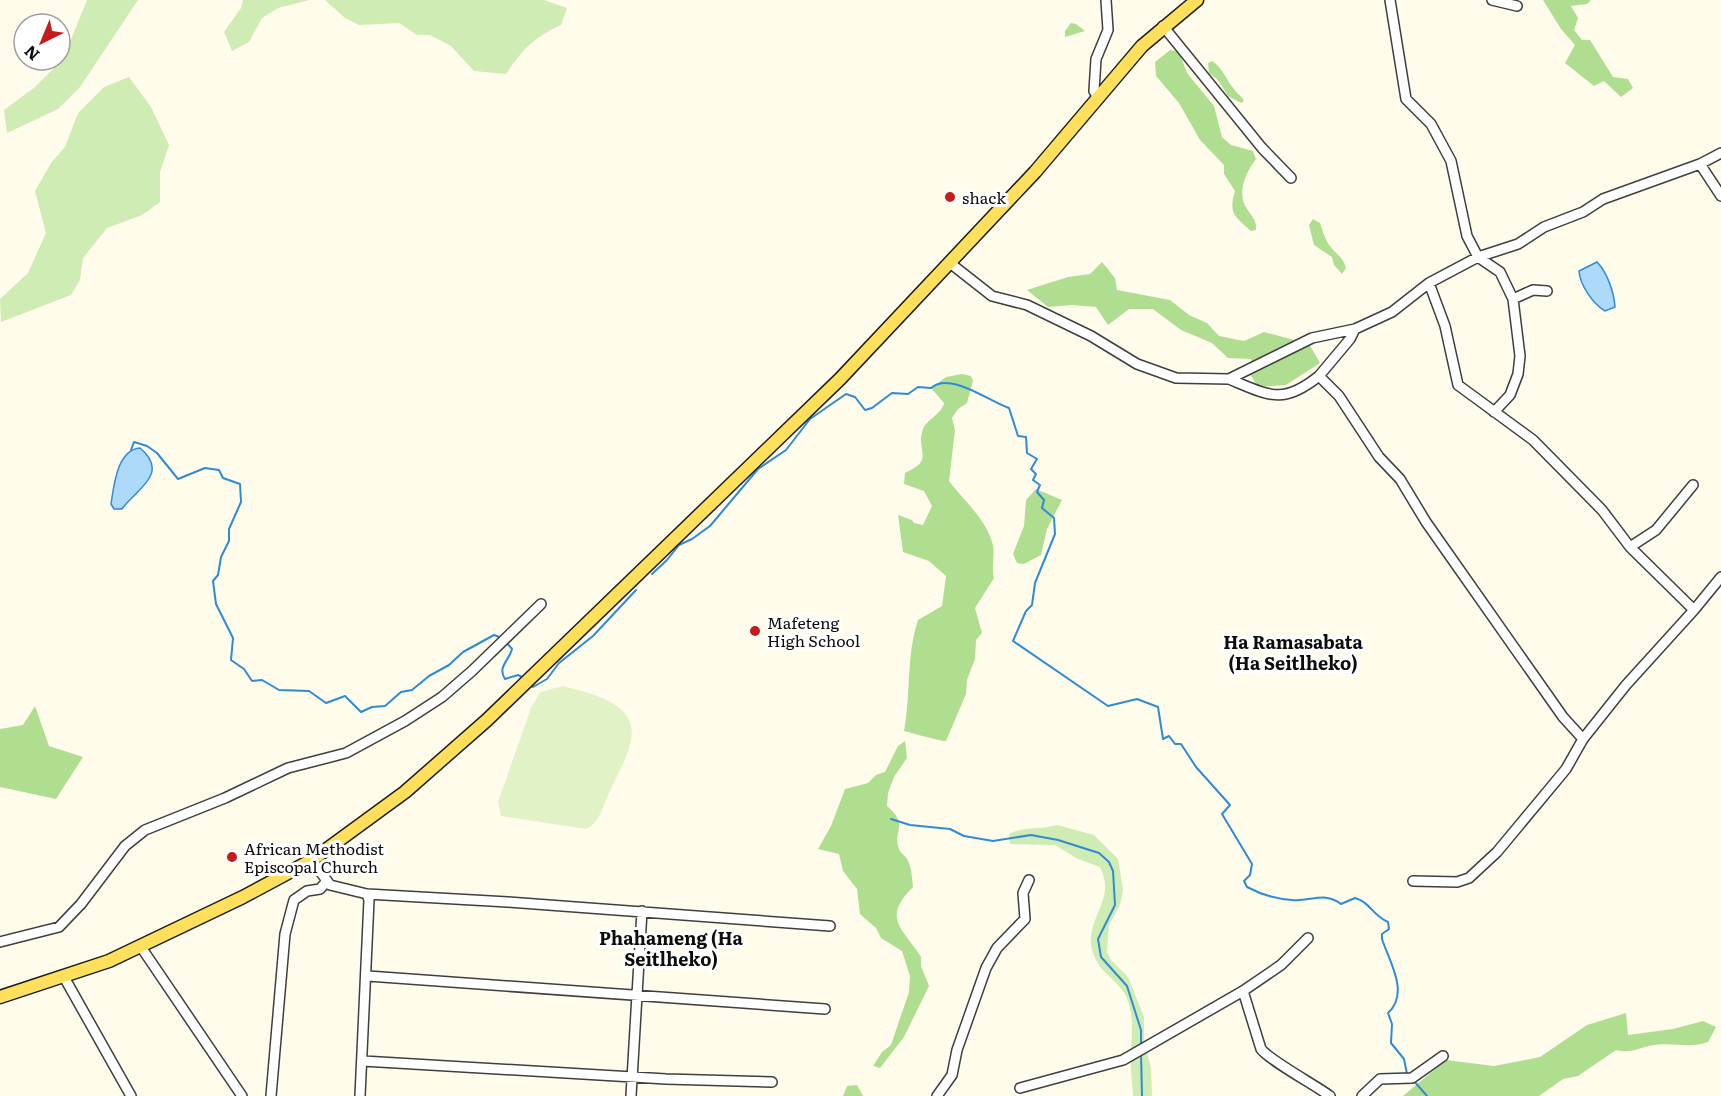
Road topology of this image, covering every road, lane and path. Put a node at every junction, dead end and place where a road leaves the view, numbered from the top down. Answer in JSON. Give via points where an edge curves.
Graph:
{"nodes":[{"id":1,"x":1107,"y":0,"type":"edge"},
{"id":2,"x":1197,"y":0,"type":"edge"},
{"id":3,"x":1390,"y":0,"type":"edge"},
{"id":4,"x":1492,"y":0,"type":"edge"},
{"id":5,"x":1517,"y":6,"type":"dead end"},
{"id":6,"x":1163,"y":26,"type":"junction"},
{"id":7,"x":1098,"y":98,"type":"junction"},
{"id":8,"x":1721,"y":153,"type":"edge"},
{"id":9,"x":1700,"y":164,"type":"junction"},
{"id":10,"x":1291,"y":178,"type":"dead end"},
{"id":11,"x":1721,"y":196,"type":"edge"},
{"id":12,"x":1478,"y":257,"type":"junction"},
{"id":13,"x":950,"y":263,"type":"junction"},
{"id":14,"x":1429,"y":283,"type":"junction"},
{"id":15,"x":1547,"y":291,"type":"dead end"},
{"id":16,"x":1513,"y":299,"type":"junction"},
{"id":17,"x":1355,"y":329,"type":"junction"},
{"id":18,"x":1319,"y":376,"type":"junction"},
{"id":19,"x":1230,"y":379,"type":"junction"},
{"id":20,"x":1494,"y":412,"type":"junction"},
{"id":21,"x":1693,"y":485,"type":"dead end"},
{"id":22,"x":1630,"y":546,"type":"junction"},
{"id":23,"x":1721,"y":578,"type":"edge"},
{"id":24,"x":541,"y":604,"type":"dead end"},
{"id":25,"x":1694,"y":610,"type":"junction"},
{"id":26,"x":1583,"y":739,"type":"junction"},
{"id":27,"x":312,"y":860,"type":"junction"},
{"id":28,"x":1029,"y":880,"type":"dead end"},
{"id":29,"x":1413,"y":880,"type":"dead end"},
{"id":30,"x":326,"y":882,"type":"junction"},
{"id":31,"x":367,"y":894,"type":"junction"},
{"id":32,"x":642,"y":911,"type":"junction"},
{"id":33,"x":830,"y":926,"type":"dead end"},
{"id":34,"x":1308,"y":938,"type":"dead end"},
{"id":35,"x":0,"y":942,"type":"edge"},
{"id":36,"x":141,"y":947,"type":"junction"},
{"id":37,"x":368,"y":976,"type":"junction"},
{"id":38,"x":64,"y":977,"type":"junction"},
{"id":39,"x":1243,"y":991,"type":"junction"},
{"id":40,"x":637,"y":994,"type":"junction"},
{"id":41,"x":0,"y":998,"type":"edge"},
{"id":42,"x":825,"y":1009,"type":"dead end"},
{"id":43,"x":1443,"y":1056,"type":"dead end"},
{"id":44,"x":363,"y":1061,"type":"junction"},
{"id":45,"x":632,"y":1076,"type":"junction"},
{"id":46,"x":772,"y":1082,"type":"dead end"},
{"id":47,"x":1020,"y":1089,"type":"dead end"},
{"id":48,"x":131,"y":1096,"type":"edge"},
{"id":49,"x":242,"y":1096,"type":"edge"},
{"id":50,"x":271,"y":1096,"type":"edge"},
{"id":51,"x":360,"y":1096,"type":"edge"},
{"id":52,"x":631,"y":1096,"type":"edge"},
{"id":53,"x":937,"y":1096,"type":"edge"},
{"id":54,"x":1330,"y":1096,"type":"edge"},
{"id":55,"x":1362,"y":1096,"type":"edge"}],
"edges":[{"from":1,"to":7,"type":"street","via":[[1108,30],[1096,59],[1094,91]]},
{"from":2,"to":6,"type":"main road"},
{"from":3,"to":12,"type":"street","via":[[1403,89],[1411,106],[1431,124],[1451,161],[1461,219]]},
{"from":4,"to":5,"type":"street"},
{"from":6,"to":7,"type":"main road","via":[[1117,72]]},
{"from":6,"to":10,"type":"street"},
{"from":7,"to":13,"type":"main road"},
{"from":8,"to":9,"type":"street"},
{"from":9,"to":11,"type":"street"},
{"from":9,"to":12,"type":"street","via":[[1619,192],[1544,227],[1518,244]]},
{"from":12,"to":14,"type":"street"},
{"from":12,"to":16,"type":"street","via":[[1500,272]]},
{"from":13,"to":19,"type":"street","via":[[992,296],[1036,309],[1137,364],[1176,378]]},
{"from":13,"to":27,"type":"main road","via":[[829,390],[487,720],[405,792]]},
{"from":14,"to":17,"type":"street","via":[[1392,312]]},
{"from":14,"to":20,"type":"street","via":[[1445,326],[1458,385]]},
{"from":15,"to":16,"type":"street","via":[[1533,290]]},
{"from":16,"to":20,"type":"street","via":[[1520,356],[1518,374],[1510,395]]},
{"from":17,"to":18,"type":"street"},
{"from":17,"to":19,"type":"street","via":[[1312,338]]},
{"from":18,"to":19,"type":"street","via":[[1297,393],[1279,396]]},
{"from":18,"to":26,"type":"street","via":[[1339,396],[1557,708]]},
{"from":20,"to":22,"type":"street","via":[[1533,440],[1602,510]]},
{"from":21,"to":22,"type":"street","via":[[1656,530]]},
{"from":22,"to":25,"type":"street"},
{"from":23,"to":25,"type":"street"},
{"from":24,"to":35,"type":"street","via":[[442,697],[405,721],[346,753],[288,768],[146,830],[125,846],[59,927]]},
{"from":25,"to":26,"type":"street","via":[[1640,668]]},
{"from":26,"to":29,"type":"street","via":[[1542,800],[1469,878],[1457,882]]},
{"from":27,"to":30,"type":"street"},
{"from":27,"to":36,"type":"main road"},
{"from":28,"to":53,"type":"street","via":[[1023,892],[1025,919],[997,948],[986,969],[952,1075]]},
{"from":30,"to":31,"type":"street"},
{"from":30,"to":50,"type":"street","via":[[320,889],[307,891],[294,900],[285,934]]},
{"from":31,"to":32,"type":"street"},
{"from":31,"to":37,"type":"street"},
{"from":32,"to":33,"type":"street"},
{"from":32,"to":40,"type":"street"},
{"from":34,"to":39,"type":"street","via":[[1281,965]]},
{"from":36,"to":38,"type":"main road"},
{"from":36,"to":49,"type":"street"},
{"from":37,"to":40,"type":"street"},
{"from":37,"to":44,"type":"street"},
{"from":38,"to":41,"type":"main road"},
{"from":38,"to":48,"type":"street"},
{"from":39,"to":47,"type":"street","via":[[1123,1060]]},
{"from":39,"to":54,"type":"street","via":[[1266,1056]]},
{"from":40,"to":42,"type":"street"},
{"from":40,"to":45,"type":"street"},
{"from":43,"to":55,"type":"street","via":[[1412,1078],[1380,1079]]},
{"from":44,"to":45,"type":"street"},
{"from":44,"to":51,"type":"street"},
{"from":45,"to":46,"type":"street"},
{"from":45,"to":52,"type":"street"}]}
